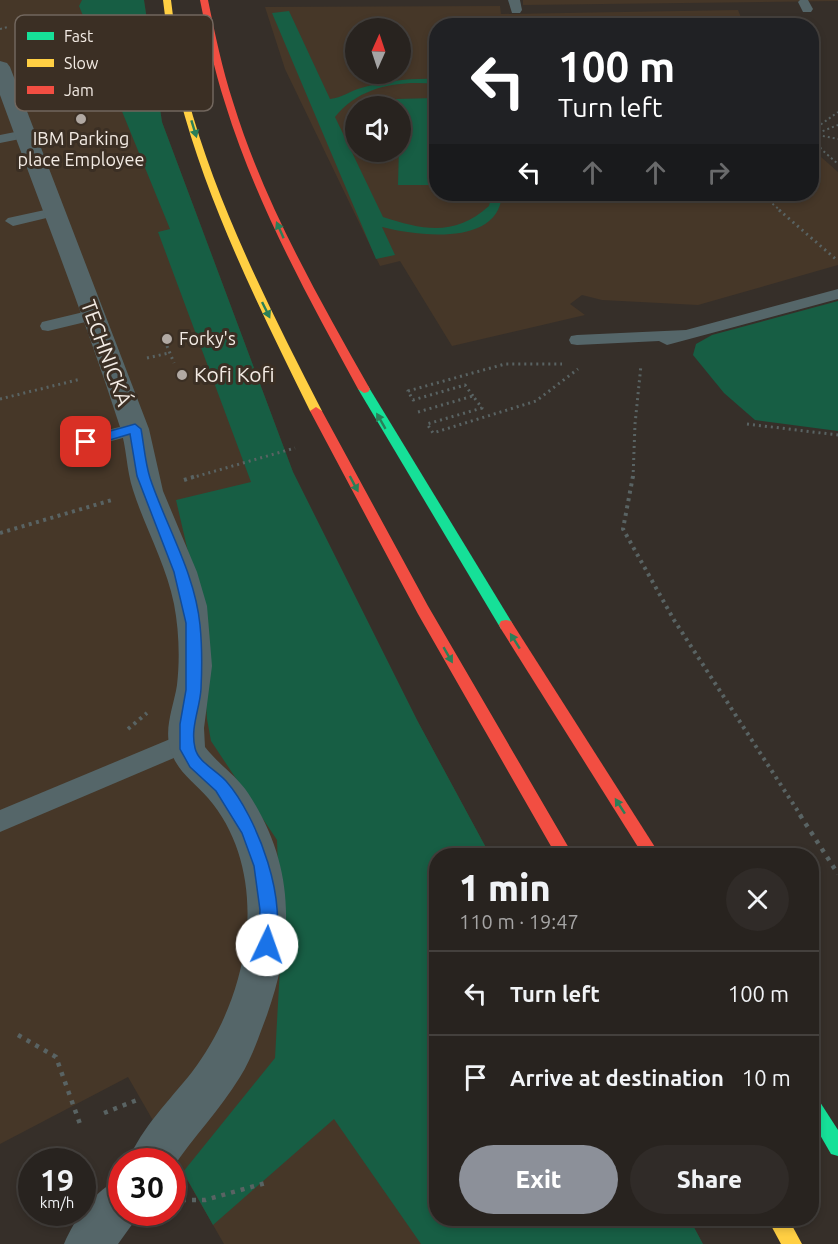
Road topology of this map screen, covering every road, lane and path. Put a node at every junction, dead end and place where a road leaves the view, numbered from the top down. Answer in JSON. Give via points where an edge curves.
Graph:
{"nodes":[{"id":1,"x":167,"y":0,"type":"edge"},
{"id":2,"x":169,"y":15,"type":"edge"},
{"id":3,"x":8,"y":27,"type":"dead end"},
{"id":4,"x":0,"y":29,"type":"edge"},
{"id":5,"x":213,"y":49,"type":"edge"},
{"id":6,"x":0,"y":67,"type":"edge"},
{"id":7,"x":15,"y":107,"type":"edge"},
{"id":8,"x":16,"y":111,"type":"edge"},
{"id":9,"x":189,"y":111,"type":"edge"},
{"id":10,"x":838,"y":112,"type":"edge"},
{"id":11,"x":819,"y":125,"type":"edge"},
{"id":12,"x":838,"y":125,"type":"edge"},
{"id":13,"x":25,"y":134,"type":"junction"},
{"id":14,"x":819,"y":134,"type":"edge"},
{"id":15,"x":819,"y":134,"type":"edge"},
{"id":16,"x":0,"y":139,"type":"edge"},
{"id":17,"x":819,"y":139,"type":"edge"},
{"id":18,"x":838,"y":140,"type":"edge"},
{"id":19,"x":838,"y":164,"type":"edge"},
{"id":20,"x":769,"y":201,"type":"edge"},
{"id":21,"x":54,"y":212,"type":"junction"},
{"id":22,"x":13,"y":221,"type":"dead end"},
{"id":23,"x":838,"y":261,"type":"edge"},
{"id":24,"x":838,"y":294,"type":"edge"},
{"id":25,"x":92,"y":315,"type":"junction"},
{"id":26,"x":48,"y":326,"type":"dead end"},
{"id":27,"x":691,"y":333,"type":"junction"},
{"id":28,"x":577,"y":340,"type":"dead end"},
{"id":29,"x":667,"y":340,"type":"dead end"},
{"id":30,"x":167,"y":346,"type":"dead end"},
{"id":31,"x":642,"y":362,"type":"dead end"},
{"id":32,"x":174,"y":363,"type":"dead end"},
{"id":33,"x":563,"y":364,"type":"dead end"},
{"id":34,"x":574,"y":364,"type":"dead end"},
{"id":35,"x":65,"y":383,"type":"dead end"},
{"id":36,"x":473,"y":396,"type":"junction"},
{"id":37,"x":0,"y":399,"type":"edge"},
{"id":38,"x":460,"y":400,"type":"dead end"},
{"id":39,"x":747,"y":424,"type":"dead end"},
{"id":40,"x":135,"y":429,"type":"junction"},
{"id":41,"x":838,"y":435,"type":"edge"},
{"id":42,"x":86,"y":442,"type":"dead end"},
{"id":43,"x":118,"y":498,"type":"dead end"},
{"id":44,"x":0,"y":533,"type":"edge"},
{"id":45,"x":151,"y":704,"type":"dead end"},
{"id":46,"x":122,"y":734,"type":"dead end"},
{"id":47,"x":187,"y":742,"type":"junction"},
{"id":48,"x":0,"y":821,"type":"edge"},
{"id":49,"x":561,"y":848,"type":"edge"},
{"id":50,"x":648,"y":848,"type":"edge"},
{"id":51,"x":838,"y":874,"type":"edge"},
{"id":52,"x":18,"y":1035,"type":"dead end"},
{"id":53,"x":141,"y":1099,"type":"dead end"},
{"id":54,"x":104,"y":1113,"type":"dead end"},
{"id":55,"x":819,"y":1116,"type":"edge"},
{"id":56,"x":80,"y":1124,"type":"dead end"},
{"id":57,"x":838,"y":1147,"type":"edge"},
{"id":58,"x":161,"y":1148,"type":"edge"},
{"id":59,"x":269,"y":1182,"type":"dead end"},
{"id":60,"x":186,"y":1200,"type":"edge"},
{"id":61,"x":108,"y":1219,"type":"edge"},
{"id":62,"x":782,"y":1226,"type":"edge"},
{"id":63,"x":88,"y":1244,"type":"edge"},
{"id":64,"x":792,"y":1244,"type":"edge"}],
"edges":[{"from":1,"to":2,"type":"highway","one_way":true},
{"from":3,"to":4,"type":"path"},
{"from":50,"to":5,"type":"highway","one_way":true,"via":[[414,478],[328,324],[290,251],[236,124]]},
{"from":6,"to":7,"type":"street","name":"TECHNICKÁ"},
{"from":8,"to":13,"type":"street","name":"TECHNICKÁ"},
{"from":9,"to":49,"type":"highway","one_way":true,"via":[[213,186],[263,304],[320,419],[448,655]]},
{"from":10,"to":11,"type":"path"},
{"from":12,"to":14,"type":"path"},
{"from":13,"to":16,"type":"lane"},
{"from":13,"to":21,"type":"street","name":"TECHNICKÁ"},
{"from":15,"to":18,"type":"path"},
{"from":17,"to":19,"type":"path","via":[[821,149]]},
{"from":20,"to":23,"type":"path"},
{"from":21,"to":22,"type":"lane"},
{"from":21,"to":25,"type":"street","name":"TECHNICKÁ"},
{"from":24,"to":27,"type":"lane"},
{"from":25,"to":26,"type":"lane"},
{"from":25,"to":40,"type":"street","name":"TECHNICKÁ"},
{"from":27,"to":28,"type":"lane"},
{"from":27,"to":29,"type":"lane"},
{"from":30,"to":32,"type":"path"},
{"from":31,"to":51,"type":"path","via":[[633,479],[623,529],[674,620]]},
{"from":33,"to":36,"type":"path","via":[[505,364],[408,391],[413,400],[465,385]]},
{"from":34,"to":36,"type":"path","via":[[586,364],[536,401],[433,433],[427,424],[482,408]]},
{"from":35,"to":37,"type":"path"},
{"from":36,"to":38,"type":"path"},
{"from":39,"to":41,"type":"path"},
{"from":40,"to":42,"type":"lane"},
{"from":40,"to":47,"type":"street","name":"TECHNICKÁ","via":[[143,476],[181,572],[193,623],[194,690]]},
{"from":43,"to":44,"type":"path"},
{"from":45,"to":46,"type":"path","via":[[147,714]]},
{"from":47,"to":48,"type":"lane"},
{"from":47,"to":58,"type":"street","via":[[195,762],[221,786],[252,838],[262,866],[269,910],[267,945],[238,1038]]},
{"from":52,"to":56,"type":"path","via":[[56,1057]]},
{"from":53,"to":54,"type":"path"},
{"from":55,"to":57,"type":"highway"},
{"from":59,"to":60,"type":"path","via":[[205,1200]]},
{"from":61,"to":63,"type":"street"},
{"from":62,"to":64,"type":"highway"}]}
